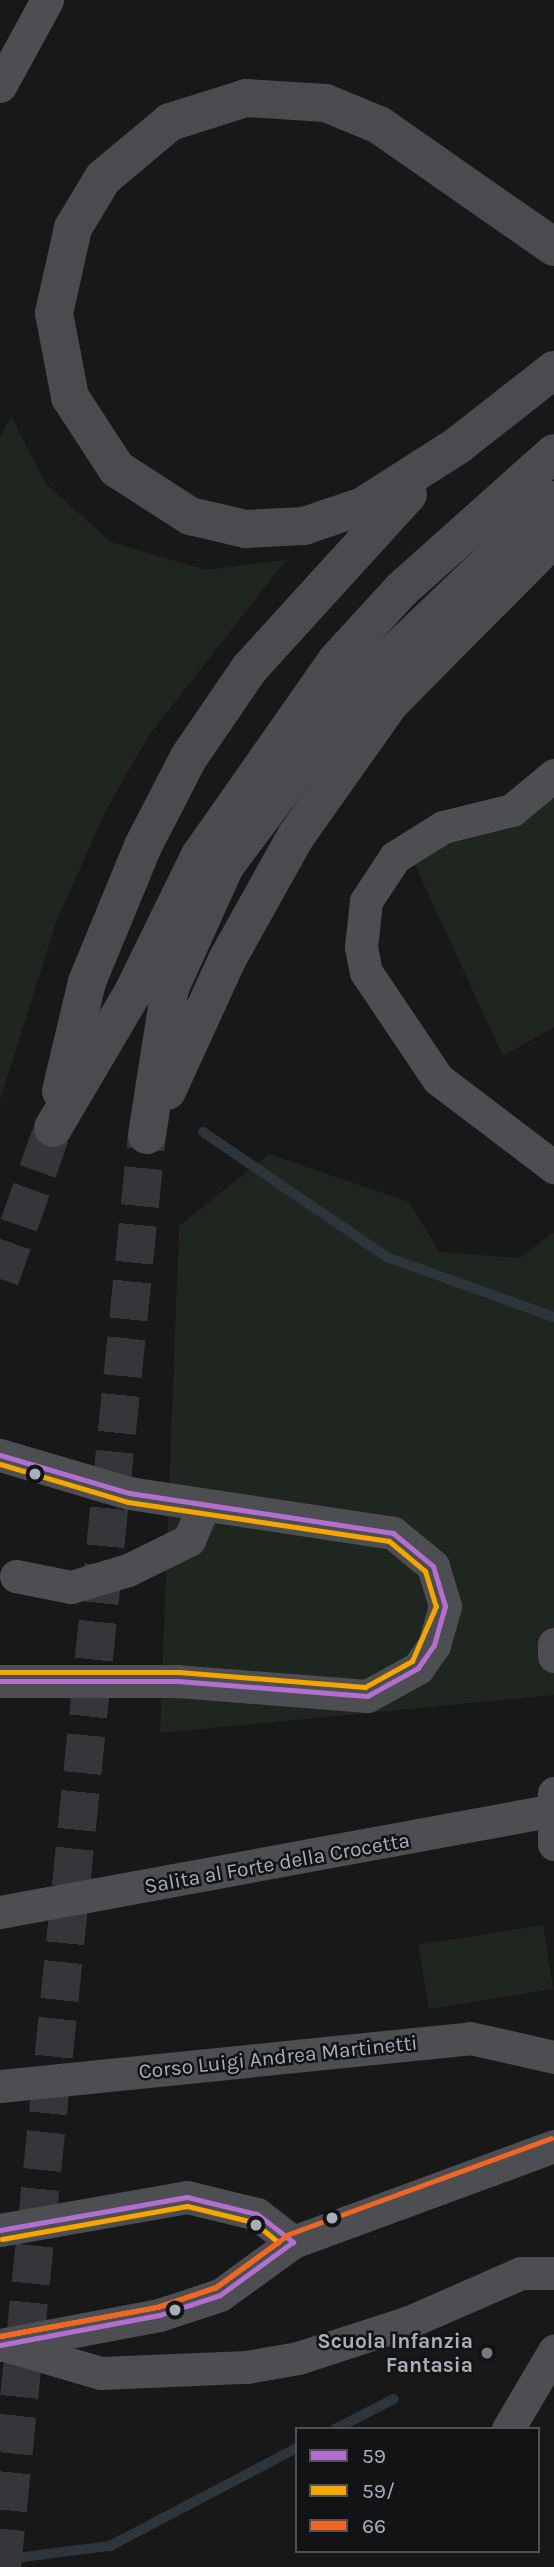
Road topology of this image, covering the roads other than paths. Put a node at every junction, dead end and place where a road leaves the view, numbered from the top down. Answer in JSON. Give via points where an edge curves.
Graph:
{"nodes":[{"id":1,"x":47,"y":0,"type":"edge"},
{"id":2,"x":0,"y":86,"type":"edge"},
{"id":3,"x":554,"y":247,"type":"edge"},
{"id":4,"x":554,"y":369,"type":"edge"},
{"id":5,"x":457,"y":446,"type":"junction"},
{"id":6,"x":554,"y":453,"type":"edge"},
{"id":7,"x":554,"y":500,"type":"edge"},
{"id":8,"x":554,"y":538,"type":"edge"},
{"id":9,"x":554,"y":775,"type":"edge"},
{"id":10,"x":554,"y":1167,"type":"edge"},
{"id":11,"x":0,"y":1455,"type":"edge"},
{"id":12,"x":203,"y":1507,"type":"junction"},
{"id":13,"x":16,"y":1576,"type":"dead end"},
{"id":14,"x":554,"y":1644,"type":"edge"},
{"id":15,"x":554,"y":1656,"type":"edge"},
{"id":16,"x":0,"y":1681,"type":"edge"},
{"id":17,"x":553,"y":1805,"type":"edge"},
{"id":18,"x":554,"y":1844,"type":"edge"},
{"id":19,"x":0,"y":1912,"type":"edge"},
{"id":20,"x":554,"y":2057,"type":"edge"},
{"id":21,"x":0,"y":2085,"type":"edge"},
{"id":22,"x":554,"y":2146,"type":"edge"},
{"id":23,"x":0,"y":2230,"type":"edge"},
{"id":24,"x":293,"y":2242,"type":"junction"},
{"id":25,"x":554,"y":2249,"type":"edge"},
{"id":26,"x":521,"y":2273,"type":"junction"},
{"id":27,"x":554,"y":2273,"type":"edge"},
{"id":28,"x":1,"y":2345,"type":"edge"},
{"id":29,"x":554,"y":2351,"type":"edge"},
{"id":30,"x":509,"y":2427,"type":"edge"}],
"edges":[{"from":1,"to":2,"type":"street"},
{"from":3,"to":5,"type":"highway","via":[[379,125],[300,98],[246,98],[194,111],[145,138],[103,178],[73,228],[54,313],[61,370],[83,423],[124,475],[190,516],[246,529],[304,526],[363,506]]},
{"from":4,"to":5,"type":"highway"},
{"from":5,"to":6,"type":"highway","via":[[314,592],[249,669],[189,757],[143,846],[87,982],[53,1128],[132,995],[199,857],[336,661],[468,529]]},
{"from":7,"to":8,"type":"highway","via":[[359,687],[225,866],[170,988],[148,1135],[228,958],[296,836],[390,703]]},
{"from":9,"to":10,"type":"street","via":[[512,810],[443,828],[395,857],[366,901],[361,947],[366,972],[438,1079]]},
{"from":11,"to":12,"type":"street"},
{"from":12,"to":13,"type":"street","via":[[189,1540],[128,1570],[71,1587]]},
{"from":12,"to":16,"type":"street","via":[[404,1538],[433,1566],[444,1592],[442,1618],[426,1658],[395,1686],[356,1698],[178,1681]]},
{"from":14,"to":15,"type":"street"},
{"from":17,"to":18,"type":"street"},
{"from":17,"to":19,"type":"street","name":"Salita al Forte della Crocetta"},
{"from":20,"to":21,"type":"street","name":"Corso Luigi Andrea Martinetti","via":[[471,2038]]},
{"from":22,"to":24,"type":"street"},
{"from":23,"to":24,"type":"street","via":[[187,2197],[257,2214]]},
{"from":24,"to":28,"type":"street","via":[[220,2295],[159,2315]]},
{"from":25,"to":26,"type":"street"},
{"from":26,"to":27,"type":"street"},
{"from":26,"to":28,"type":"street","via":[[409,2322],[299,2358],[247,2367],[101,2373]]},
{"from":29,"to":30,"type":"street"}]}
